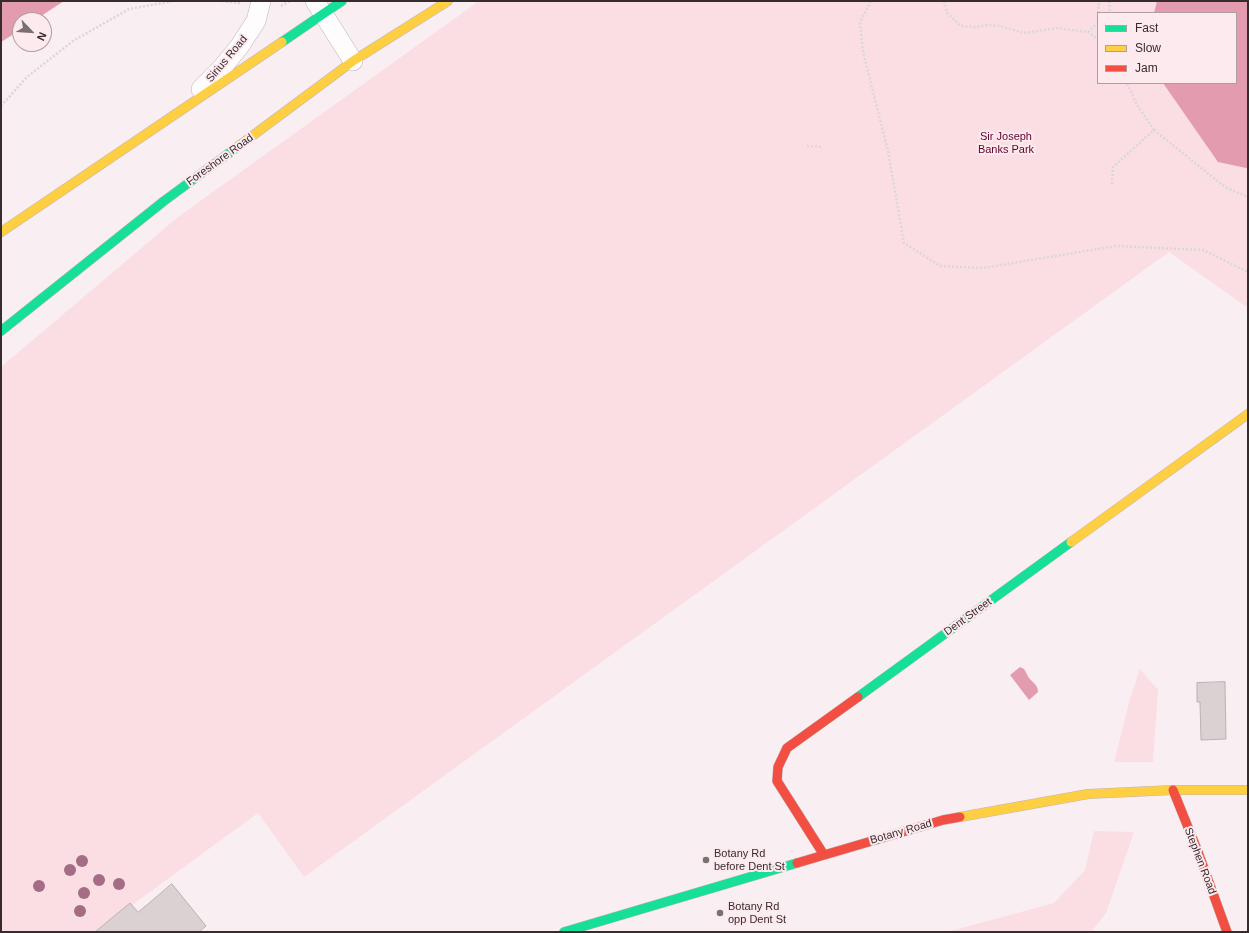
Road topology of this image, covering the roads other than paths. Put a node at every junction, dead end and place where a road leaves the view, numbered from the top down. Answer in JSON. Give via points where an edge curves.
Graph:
{"nodes":[{"id":1,"x":261,"y":1,"type":"edge"},
{"id":2,"x":342,"y":1,"type":"edge"},
{"id":3,"x":448,"y":1,"type":"edge"},
{"id":4,"x":319,"y":7,"type":"edge"},
{"id":5,"x":353,"y":62,"type":"junction"},
{"id":6,"x":180,"y":110,"type":"junction"},
{"id":7,"x":1,"y":232,"type":"edge"},
{"id":8,"x":1,"y":331,"type":"edge"},
{"id":9,"x":1248,"y":414,"type":"edge"},
{"id":10,"x":1173,"y":790,"type":"junction"},
{"id":11,"x":1248,"y":790,"type":"edge"},
{"id":12,"x":824,"y":854,"type":"junction"},
{"id":13,"x":564,"y":932,"type":"edge"},
{"id":14,"x":1227,"y":932,"type":"edge"}],
"edges":[{"from":1,"to":6,"type":"street","name":"Sirius Road","via":[[256,21],[239,48]]},
{"from":2,"to":4,"type":"main road"},
{"from":3,"to":5,"type":"main road","name":"Foreshore Road"},
{"from":4,"to":5,"type":"street"},
{"from":4,"to":6,"type":"main road"},
{"from":5,"to":8,"type":"main road","name":"Foreshore Road","via":[[164,201]]},
{"from":6,"to":7,"type":"main road"},
{"from":9,"to":12,"type":"main road","name":"Dent Street","via":[[788,748],[778,767],[777,781]]},
{"from":10,"to":11,"type":"main road","name":"Botany Road"},
{"from":10,"to":12,"type":"main road","name":"Botany Road","via":[[1088,794],[1008,808],[943,820]]},
{"from":10,"to":14,"type":"main road","name":"Stephen Road"},
{"from":12,"to":13,"type":"main road","name":"Botany Road"}]}
